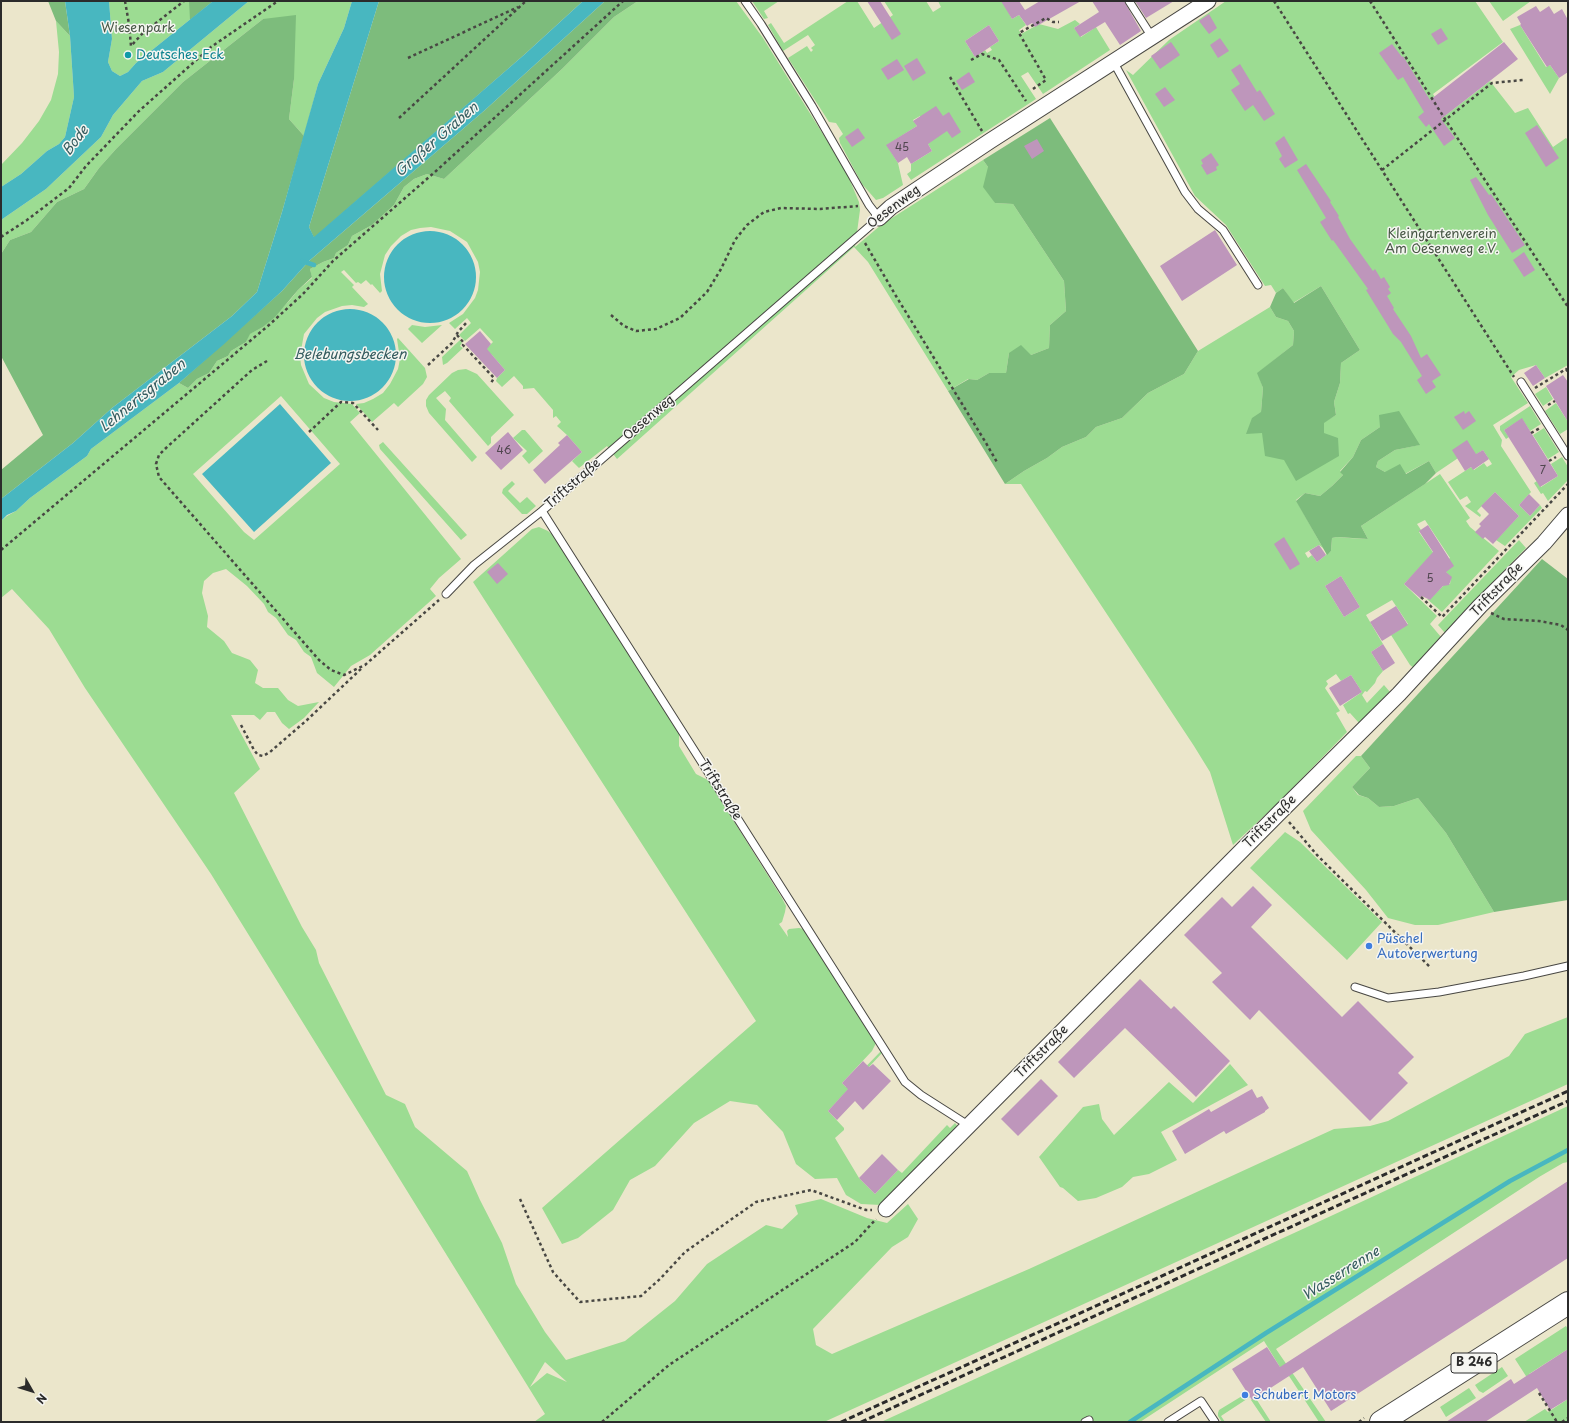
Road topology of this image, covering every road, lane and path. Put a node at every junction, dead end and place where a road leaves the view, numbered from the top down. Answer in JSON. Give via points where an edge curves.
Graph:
{"nodes":[{"id":1,"x":125,"y":1,"type":"edge"},
{"id":2,"x":184,"y":1,"type":"edge"},
{"id":3,"x":278,"y":1,"type":"edge"},
{"id":4,"x":526,"y":1,"type":"edge"},
{"id":5,"x":623,"y":1,"type":"edge"},
{"id":6,"x":745,"y":1,"type":"edge"},
{"id":7,"x":1129,"y":1,"type":"edge"},
{"id":8,"x":1208,"y":1,"type":"edge"},
{"id":9,"x":1274,"y":1,"type":"edge"},
{"id":10,"x":1370,"y":1,"type":"edge"},
{"id":11,"x":521,"y":6,"type":"junction"},
{"id":12,"x":1059,"y":22,"type":"dead end"},
{"id":13,"x":1152,"y":37,"type":"junction"},
{"id":14,"x":408,"y":58,"type":"dead end"},
{"id":15,"x":970,"y":60,"type":"dead end"},
{"id":16,"x":1113,"y":61,"type":"junction"},
{"id":17,"x":1523,"y":80,"type":"dead end"},
{"id":18,"x":1033,"y":89,"type":"dead end"},
{"id":19,"x":1028,"y":104,"type":"dead end"},
{"id":20,"x":399,"y":118,"type":"dead end"},
{"id":21,"x":1445,"y":119,"type":"junction"},
{"id":22,"x":1382,"y":170,"type":"junction"},
{"id":23,"x":869,"y":205,"type":"junction"},
{"id":24,"x":879,"y":218,"type":"junction"},
{"id":25,"x":860,"y":234,"type":"junction"},
{"id":26,"x":1,"y":238,"type":"edge"},
{"id":27,"x":1258,"y":286,"type":"dead end"},
{"id":28,"x":1568,"y":307,"type":"edge"},
{"id":29,"x":611,"y":315,"type":"dead end"},
{"id":30,"x":467,"y":322,"type":"dead end"},
{"id":31,"x":457,"y":335,"type":"junction"},
{"id":32,"x":267,"y":361,"type":"dead end"},
{"id":33,"x":428,"y":365,"type":"dead end"},
{"id":34,"x":1568,"y":372,"type":"edge"},
{"id":35,"x":1521,"y":382,"type":"joint"},
{"id":36,"x":491,"y":383,"type":"dead end"},
{"id":37,"x":1528,"y":393,"type":"junction"},
{"id":38,"x":378,"y":430,"type":"dead end"},
{"id":39,"x":309,"y":432,"type":"dead end"},
{"id":40,"x":610,"y":452,"type":"joint"},
{"id":41,"x":1568,"y":456,"type":"edge"},
{"id":42,"x":998,"y":464,"type":"dead end"},
{"id":43,"x":1568,"y":484,"type":"edge"},
{"id":44,"x":542,"y":511,"type":"junction"},
{"id":45,"x":1568,"y":515,"type":"edge"},
{"id":46,"x":1,"y":550,"type":"edge"},
{"id":47,"x":446,"y":594,"type":"joint"},
{"id":48,"x":1422,"y":597,"type":"dead end"},
{"id":49,"x":1480,"y":606,"type":"junction"},
{"id":50,"x":1568,"y":630,"type":"edge"},
{"id":51,"x":364,"y":665,"type":"junction"},
{"id":52,"x":241,"y":724,"type":"dead end"},
{"id":53,"x":1280,"y":812,"type":"junction"},
{"id":54,"x":1568,"y":966,"type":"edge"},
{"id":55,"x":1431,"y":968,"type":"dead end"},
{"id":56,"x":1355,"y":987,"type":"dead end"},
{"id":57,"x":968,"y":1125,"type":"junction"},
{"id":58,"x":520,"y":1199,"type":"dead end"},
{"id":59,"x":886,"y":1209,"type":"junction"},
{"id":60,"x":1568,"y":1303,"type":"edge"},
{"id":61,"x":1539,"y":1394,"type":"dead end"},
{"id":62,"x":1568,"y":1418,"type":"edge"},
{"id":63,"x":602,"y":1422,"type":"edge"},
{"id":64,"x":1168,"y":1422,"type":"edge"},
{"id":65,"x":1215,"y":1422,"type":"edge"},
{"id":66,"x":1381,"y":1422,"type":"edge"},
{"id":67,"x":1557,"y":1422,"type":"edge"},
{"id":68,"x":1562,"y":1422,"type":"edge"}],
"edges":[{"from":1,"to":2,"type":"path","via":[[130,46]]},
{"from":3,"to":26,"type":"path","via":[[211,47],[139,111],[68,188]]},
{"from":4,"to":11,"type":"path"},
{"from":5,"to":46,"type":"path","via":[[333,261],[303,294],[268,325]]},
{"from":6,"to":23,"type":"lane","via":[[812,106]]},
{"from":7,"to":13,"type":"lane"},
{"from":8,"to":13,"type":"street","name":"Oesenweg"},
{"from":9,"to":22,"type":"path"},
{"from":10,"to":21,"type":"path"},
{"from":11,"to":14,"type":"path"},
{"from":11,"to":20,"type":"path"},
{"from":12,"to":18,"type":"path","via":[[1046,18],[1019,33],[1046,80]]},
{"from":13,"to":16,"type":"street","name":"Oesenweg"},
{"from":15,"to":19,"type":"path","via":[[982,54],[999,60]]},
{"from":16,"to":24,"type":"street","name":"Oesenweg","via":[[912,192]]},
{"from":16,"to":27,"type":"lane","via":[[1185,192],[1198,209],[1224,230]]},
{"from":17,"to":21,"type":"path","via":[[1492,82]]},
{"from":21,"to":22,"type":"path"},
{"from":21,"to":28,"type":"path"},
{"from":22,"to":35,"type":"path","via":[[1515,378]]},
{"from":23,"to":24,"type":"lane"},
{"from":23,"to":29,"type":"path","via":[[820,209],[781,208],[764,212],[747,225],[735,240],[706,292],[680,318],[656,329],[636,331],[624,326]]},
{"from":24,"to":25,"type":"lane","name":"Oesenweg"},
{"from":25,"to":40,"type":"lane","name":"Oesenweg"},
{"from":25,"to":42,"type":"path"},
{"from":30,"to":31,"type":"path"},
{"from":31,"to":33,"type":"path"},
{"from":31,"to":36,"type":"path","via":[[494,378]]},
{"from":32,"to":51,"type":"path","via":[[252,370],[159,455],[156,464],[159,477],[319,660],[330,670],[344,675]]},
{"from":34,"to":37,"type":"path","via":[[1566,369]]},
{"from":35,"to":37,"type":"lane"},
{"from":37,"to":41,"type":"lane"},
{"from":38,"to":39,"type":"path","via":[[353,403],[341,402]]},
{"from":40,"to":44,"type":"lane","name":"Triftstraße"},
{"from":43,"to":48,"type":"path","via":[[1442,617]]},
{"from":44,"to":47,"type":"lane","via":[[474,565]]},
{"from":44,"to":57,"type":"lane","name":"Triftstraße","via":[[905,1082],[920,1095]]},
{"from":45,"to":49,"type":"street","name":"Triftstraße"},
{"from":47,"to":51,"type":"path"},
{"from":49,"to":50,"type":"path","via":[[1504,619],[1539,621],[1561,625]]},
{"from":49,"to":53,"type":"street","name":"Triftstraße","via":[[1399,694]]},
{"from":51,"to":52,"type":"path","via":[[307,720],[263,756],[258,755]]},
{"from":53,"to":55,"type":"path","via":[[1316,855]]},
{"from":53,"to":57,"type":"street","name":"Triftstraße"},
{"from":54,"to":56,"type":"lane","via":[[1439,992],[1388,998]]},
{"from":57,"to":59,"type":"street","name":"Triftstraße"},
{"from":58,"to":59,"type":"path","via":[[553,1272],[580,1302],[641,1296],[685,1252],[756,1202],[811,1190],[866,1210]]},
{"from":59,"to":63,"type":"path","via":[[855,1242],[670,1365]]},
{"from":60,"to":66,"type":"main road","number":"B 246"},
{"from":61,"to":67,"type":"path"},
{"from":62,"to":68,"type":"path"},
{"from":64,"to":65,"type":"lane","via":[[1202,1401]]}]}
